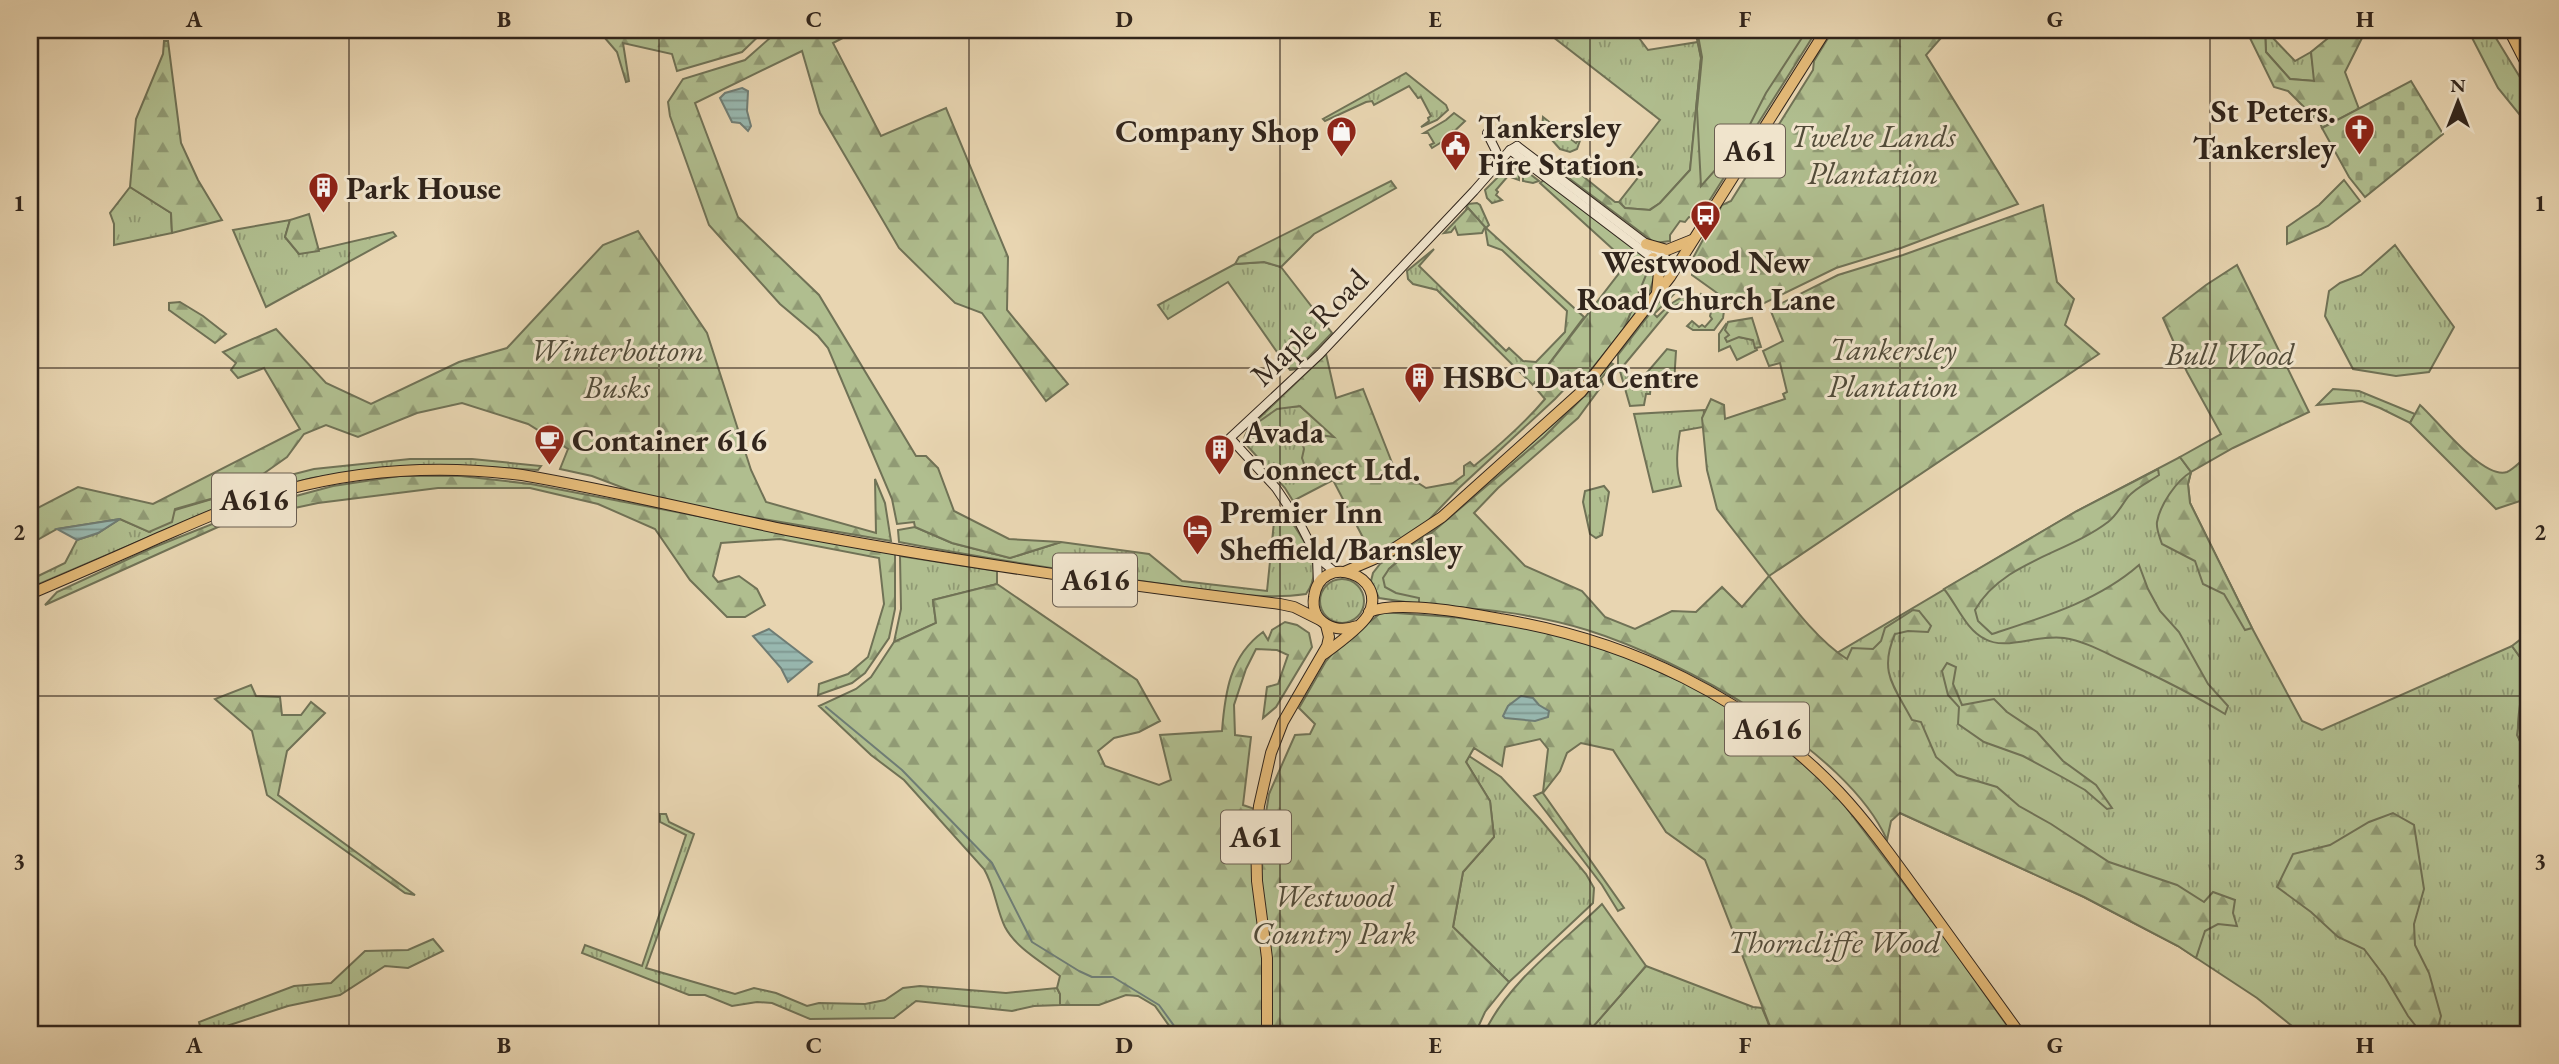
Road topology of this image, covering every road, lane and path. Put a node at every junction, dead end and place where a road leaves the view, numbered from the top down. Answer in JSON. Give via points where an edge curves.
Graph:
{"nodes":[{"id":1,"x":1825,"y":30,"type":"edge"},
{"id":2,"x":2506,"y":30,"type":"edge"},
{"id":3,"x":2524,"y":30,"type":"edge"},
{"id":4,"x":2529,"y":39,"type":"edge"},
{"id":5,"x":2529,"y":69,"type":"edge"},
{"id":6,"x":1488,"y":133,"type":"dead end"},
{"id":7,"x":1513,"y":150,"type":"junction"},
{"id":8,"x":1503,"y":166,"type":"junction"},
{"id":9,"x":1531,"y":166,"type":"junction"},
{"id":10,"x":1493,"y":170,"type":"junction"},
{"id":11,"x":1695,"y":237,"type":"junction"},
{"id":12,"x":1646,"y":244,"type":"junction"},
{"id":13,"x":1653,"y":258,"type":"junction"},
{"id":14,"x":1675,"y":270,"type":"junction"},
{"id":15,"x":1657,"y":295,"type":"junction"},
{"id":16,"x":1317,"y":557,"type":"junction"},
{"id":17,"x":1379,"y":558,"type":"junction"},
{"id":18,"x":1340,"y":572,"type":"junction"},
{"id":19,"x":1316,"y":589,"type":"junction"},
{"id":20,"x":1369,"y":590,"type":"junction"},
{"id":21,"x":32,"y":593,"type":"edge"},
{"id":22,"x":1280,"y":604,"type":"junction"},
{"id":23,"x":1394,"y":607,"type":"junction"},
{"id":24,"x":1369,"y":612,"type":"junction"},
{"id":25,"x":1323,"y":622,"type":"junction"},
{"id":26,"x":1357,"y":626,"type":"junction"},
{"id":27,"x":1323,"y":654,"type":"junction"},
{"id":28,"x":1267,"y":1034,"type":"edge"},
{"id":29,"x":2020,"y":1034,"type":"edge"}],
"edges":[{"from":1,"to":11,"type":"highway","number":"A61"},
{"from":2,"to":5,"type":"highway"},
{"from":3,"to":4,"type":"highway"},
{"from":6,"to":10,"type":"street","via":[[1496,151]]},
{"from":7,"to":8,"type":"street","name":"Maple Road"},
{"from":7,"to":9,"type":"street"},
{"from":7,"to":10,"type":"street","name":"Maple Road"},
{"from":7,"to":12,"type":"street"},
{"from":8,"to":9,"type":"street"},
{"from":8,"to":10,"type":"street","name":"Maple Road"},
{"from":9,"to":13,"type":"street"},
{"from":10,"to":16,"type":"street","name":"Maple Road","via":[[1320,354],[1230,438],[1276,488]]},
{"from":11,"to":12,"type":"highway","via":[[1667,250]]},
{"from":11,"to":14,"type":"highway","number":"A61"},
{"from":12,"to":14,"type":"street"},
{"from":13,"to":14,"type":"street"},
{"from":13,"to":15,"type":"highway","via":[[1659,278]]},
{"from":14,"to":15,"type":"highway","number":"A61"},
{"from":15,"to":17,"type":"highway","number":"A61","via":[[1560,411],[1442,517]]},
{"from":16,"to":18,"type":"street","name":"Maple Road"},
{"from":16,"to":19,"type":"street","name":"Maple Road"},
{"from":17,"to":18,"type":"highway","number":"A61"},
{"from":17,"to":20,"type":"highway","via":[[1368,572]]},
{"from":18,"to":19,"type":"highway"},
{"from":18,"to":20,"type":"highway","via":[[1358,576]]},
{"from":19,"to":22,"type":"highway","number":"A616","via":[[1303,600]]},
{"from":19,"to":25,"type":"highway","via":[[1313,603]]},
{"from":20,"to":23,"type":"highway","number":"A616"},
{"from":20,"to":24,"type":"highway"},
{"from":21,"to":22,"type":"highway","number":"A616","via":[[203,519],[309,484],[398,471],[488,471],[910,551]]},
{"from":22,"to":25,"type":"highway","number":"A616"},
{"from":23,"to":24,"type":"highway","number":"A616"},
{"from":23,"to":29,"type":"highway","number":"A616","via":[[1485,616],[1588,638],[1647,659],[1724,699],[1771,732],[1839,792]]},
{"from":24,"to":26,"type":"highway"},
{"from":25,"to":26,"type":"highway","via":[[1341,630]]},
{"from":25,"to":27,"type":"highway","number":"A61","via":[[1328,641]]},
{"from":26,"to":27,"type":"highway","number":"A61"},
{"from":27,"to":28,"type":"highway","number":"A61","via":[[1283,722],[1259,806],[1256,869],[1267,958]]}]}
